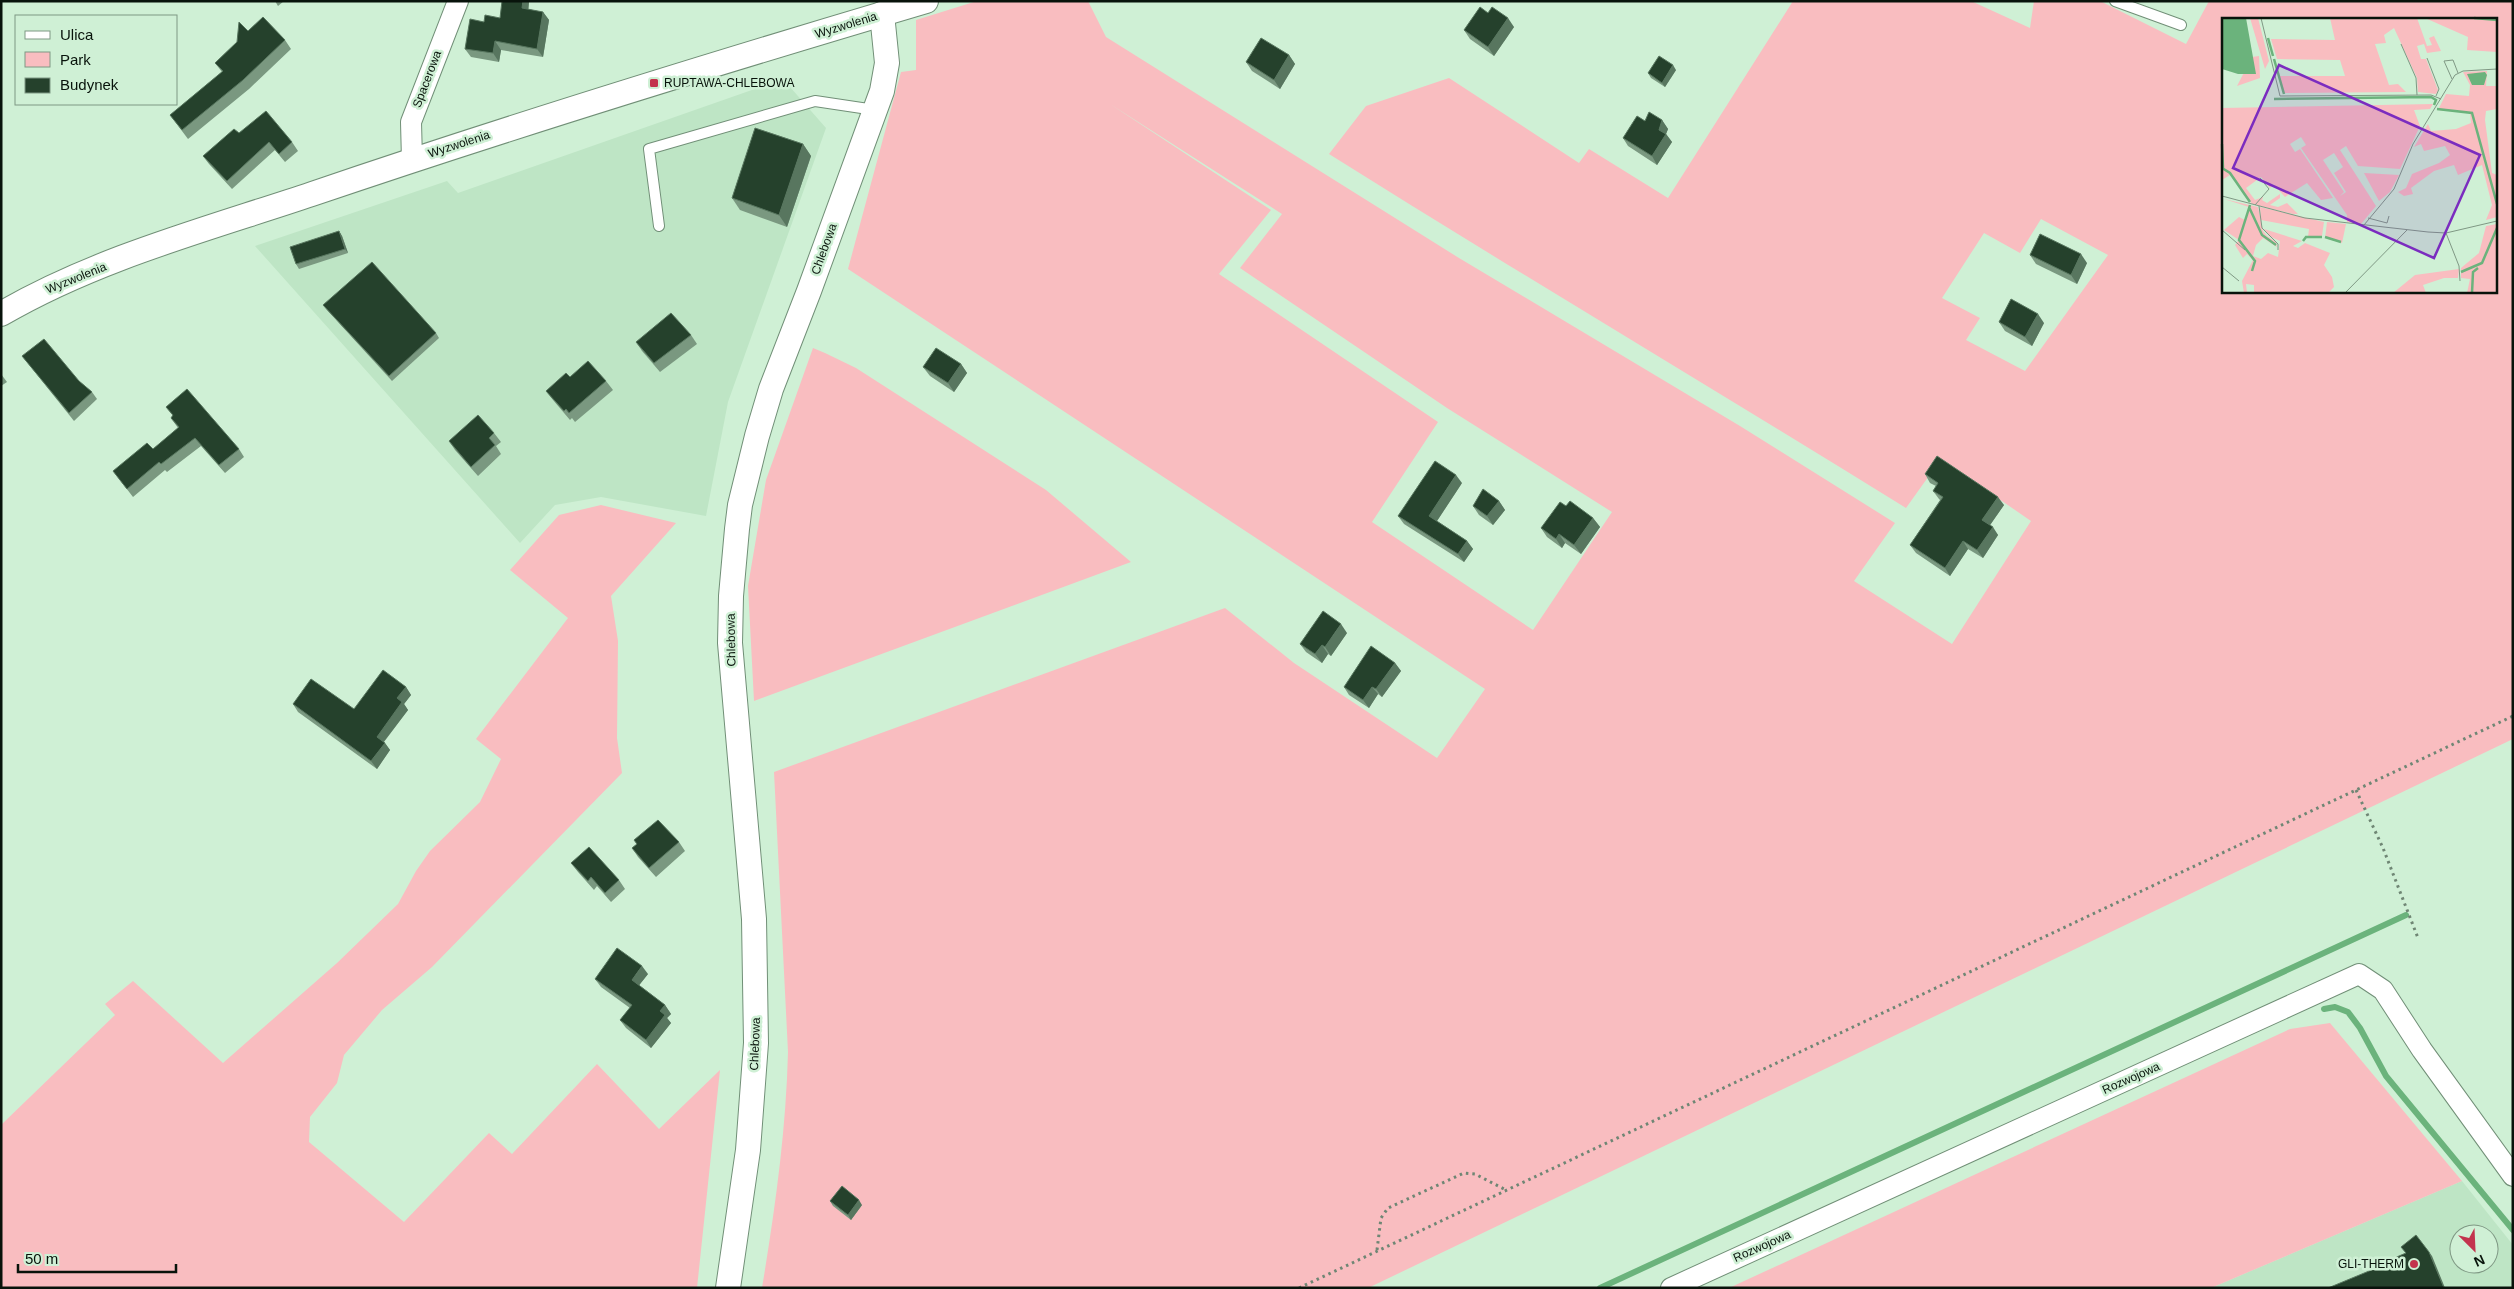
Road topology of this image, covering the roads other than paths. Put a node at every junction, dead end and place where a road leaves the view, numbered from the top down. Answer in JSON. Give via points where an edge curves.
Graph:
{"nodes":[{"id":1,"x":458,"y":1,"type":"edge"},
{"id":2,"x":926,"y":1,"type":"edge"},
{"id":3,"x":2115,"y":1,"type":"edge"},
{"id":4,"x":882,"y":14,"type":"junction"},
{"id":5,"x":2181,"y":25,"type":"dead end"},
{"id":6,"x":876,"y":110,"type":"junction"},
{"id":7,"x":412,"y":160,"type":"junction"},
{"id":8,"x":659,"y":226,"type":"dead end"},
{"id":9,"x":1,"y":314,"type":"edge"},
{"id":10,"x":2513,"y":1176,"type":"edge"},
{"id":11,"x":728,"y":1288,"type":"edge"},
{"id":12,"x":1671,"y":1288,"type":"edge"}],
"edges":[{"from":1,"to":7,"type":"street","name":"Spacerowa","via":[[412,122]]},
{"from":2,"to":4,"type":"street","name":"Wyzwolenia"},
{"from":3,"to":5,"type":"lane"},
{"from":4,"to":6,"type":"street","name":"Chlebowa","via":[[887,63]]},
{"from":4,"to":7,"type":"street","name":"Wyzwolenia","via":[[574,107]]},
{"from":6,"to":8,"type":"lane","via":[[815,101],[649,149]]},
{"from":6,"to":11,"type":"street","name":"Chlebowa","via":[[771,389],[740,505],[730,643],[754,919],[756,1043],[748,1150]]},
{"from":7,"to":9,"type":"street","name":"Wyzwolenia","via":[[76,276]]},
{"from":10,"to":12,"type":"street","name":"Rozwojowa","via":[[2383,990],[2359,974]]}]}
